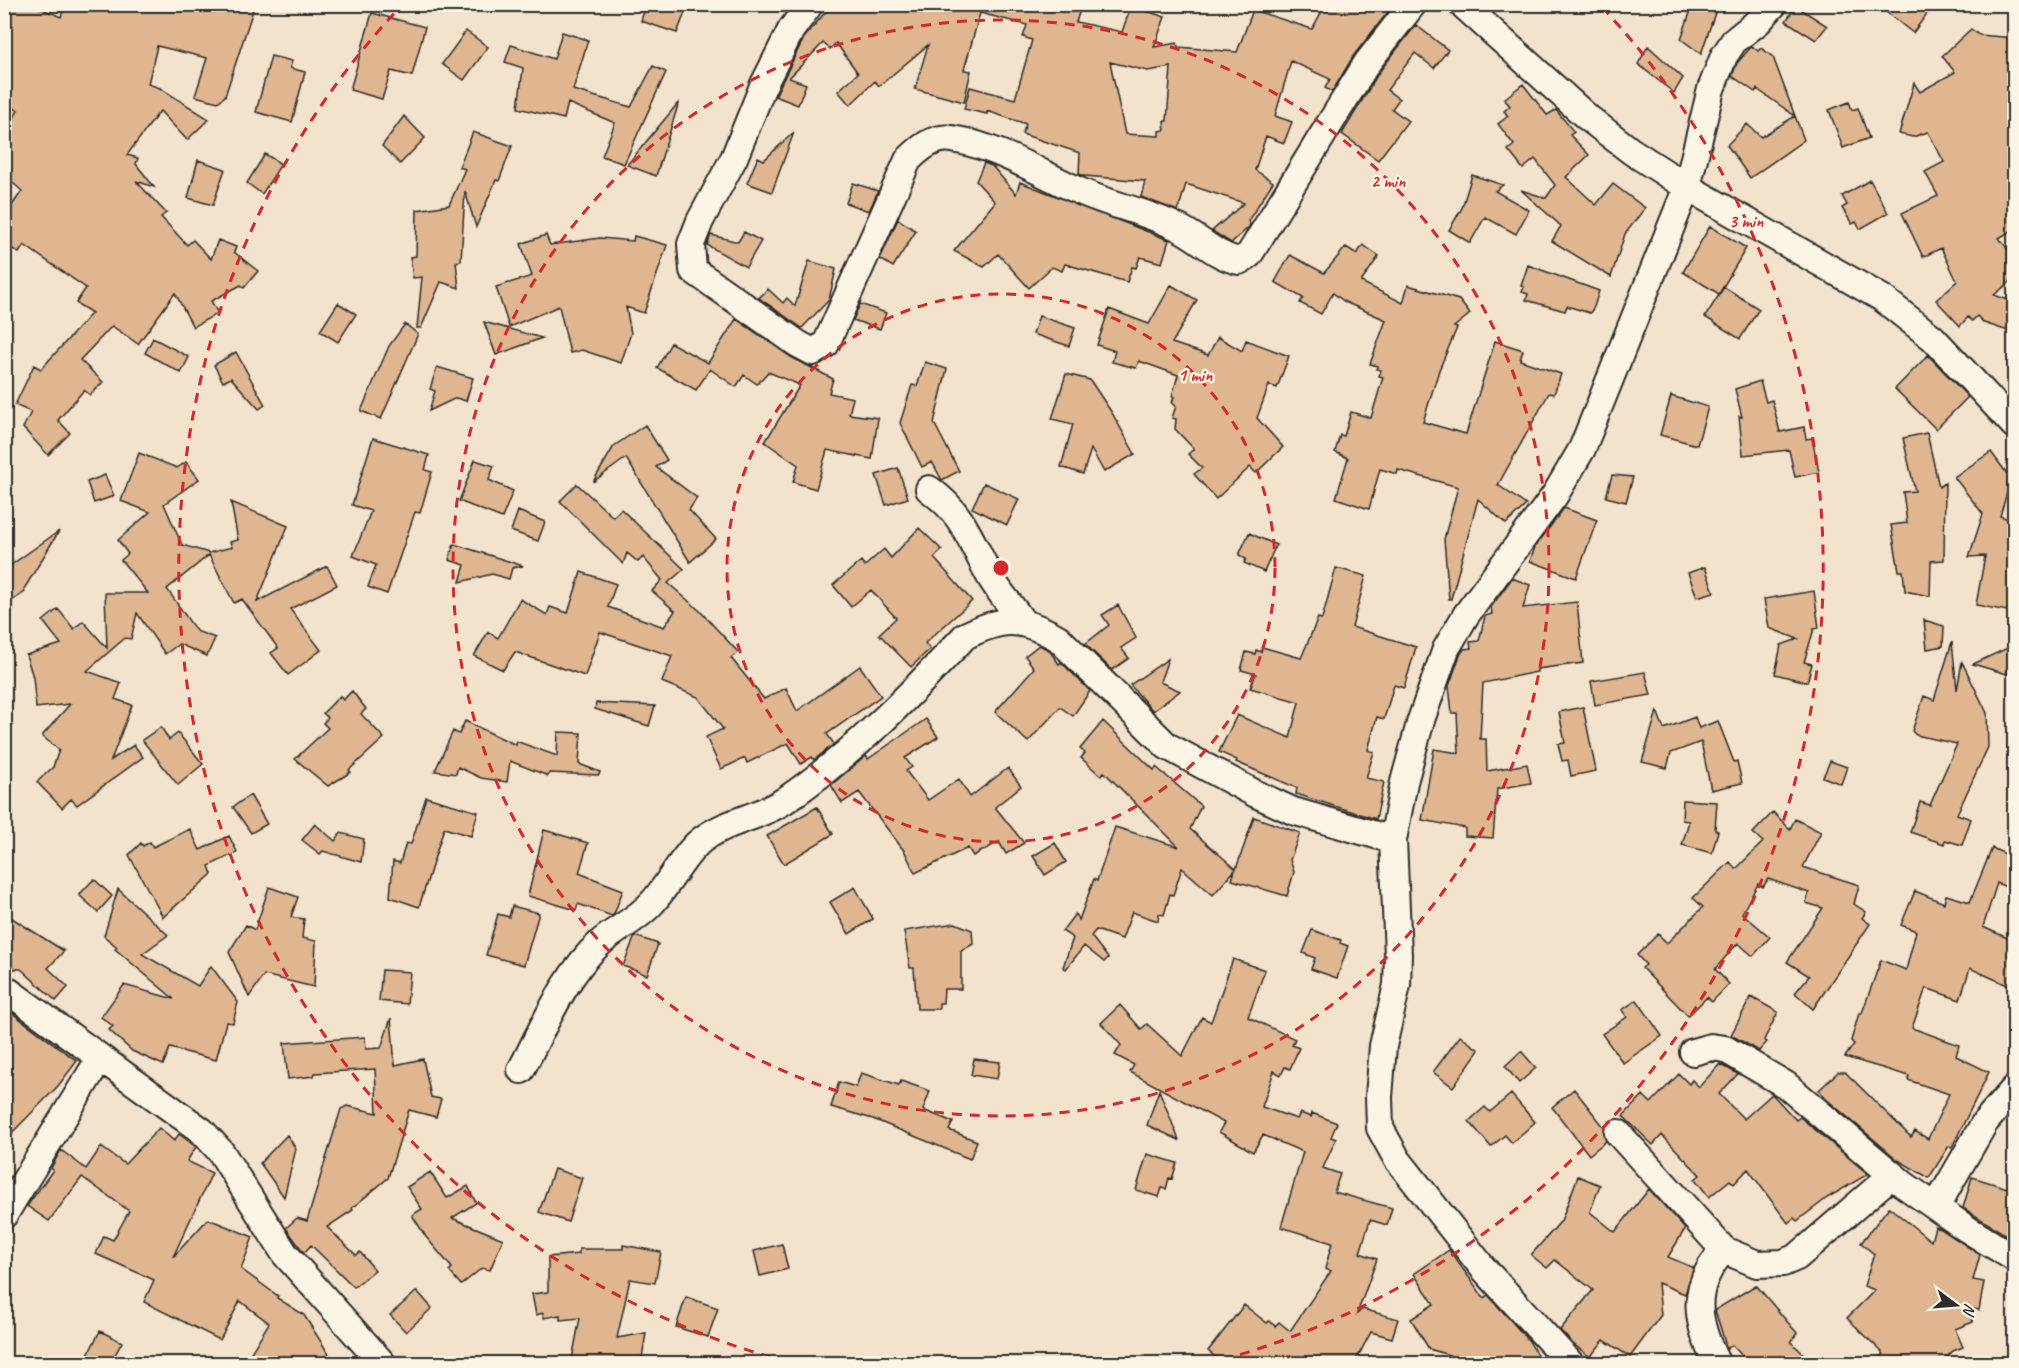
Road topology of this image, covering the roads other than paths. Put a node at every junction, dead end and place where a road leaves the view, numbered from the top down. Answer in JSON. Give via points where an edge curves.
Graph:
{"nodes":[{"id":1,"x":810,"y":4,"type":"edge"},
{"id":2,"x":1413,"y":4,"type":"edge"},
{"id":3,"x":1462,"y":4,"type":"edge"},
{"id":4,"x":1774,"y":4,"type":"edge"},
{"id":5,"x":1687,"y":187,"type":"junction"},
{"id":6,"x":2014,"y":425,"type":"edge"},
{"id":7,"x":929,"y":489,"type":"dead end"},
{"id":8,"x":1022,"y":621,"type":"junction"},
{"id":9,"x":1393,"y":840,"type":"junction"},
{"id":10,"x":4,"y":988,"type":"edge"},
{"id":11,"x":1693,"y":1052,"type":"dead end"},
{"id":12,"x":100,"y":1058,"type":"junction"},
{"id":13,"x":521,"y":1070,"type":"dead end"},
{"id":14,"x":2014,"y":1089,"type":"edge"},
{"id":15,"x":1618,"y":1133,"type":"dead end"},
{"id":16,"x":1892,"y":1175,"type":"junction"},
{"id":17,"x":1936,"y":1207,"type":"junction"},
{"id":18,"x":4,"y":1215,"type":"edge"},
{"id":19,"x":1724,"y":1251,"type":"junction"},
{"id":20,"x":2014,"y":1258,"type":"edge"},
{"id":21,"x":383,"y":1364,"type":"edge"},
{"id":22,"x":1571,"y":1364,"type":"edge"},
{"id":23,"x":1717,"y":1364,"type":"edge"}],
"edges":[{"from":1,"to":2,"type":"street","via":[[791,30],[763,86],[734,158],[700,221],[690,259],[693,270],[813,352],[826,344],[908,160],[935,140],[951,139],[1032,166],[1077,190],[1164,220],[1225,258],[1239,261],[1249,255],[1367,63]]},
{"from":3,"to":5,"type":"street","via":[[1587,117]]},
{"from":4,"to":5,"type":"street","via":[[1734,41],[1724,56],[1711,89]]},
{"from":5,"to":6,"type":"street","via":[[1882,298],[1933,338]]},
{"from":5,"to":9,"type":"street","via":[[1582,449],[1561,486],[1486,586],[1446,650],[1421,720]]},
{"from":7,"to":8,"type":"street","via":[[962,519],[988,573]]},
{"from":8,"to":9,"type":"street","via":[[1058,638],[1167,746],[1293,811]]},
{"from":8,"to":13,"type":"street","via":[[981,628],[965,636],[886,719],[838,762],[780,804],[715,831],[697,844],[644,912],[599,943],[563,990]]},
{"from":9,"to":22,"type":"street","via":[[1397,985],[1383,1046],[1380,1128],[1397,1159],[1483,1268]]},
{"from":10,"to":12,"type":"street"},
{"from":11,"to":16,"type":"street","via":[[1711,1047],[1725,1049],[1786,1085]]},
{"from":12,"to":18,"type":"street"},
{"from":12,"to":21,"type":"street","via":[[202,1131],[221,1152],[285,1254]]},
{"from":14,"to":17,"type":"street","via":[[1985,1122]]},
{"from":15,"to":19,"type":"street"},
{"from":16,"to":17,"type":"street"},
{"from":16,"to":19,"type":"street","via":[[1797,1257],[1783,1263],[1757,1263]]},
{"from":17,"to":20,"type":"street"},
{"from":19,"to":23,"type":"street","via":[[1707,1274],[1698,1302],[1699,1318]]}]}
